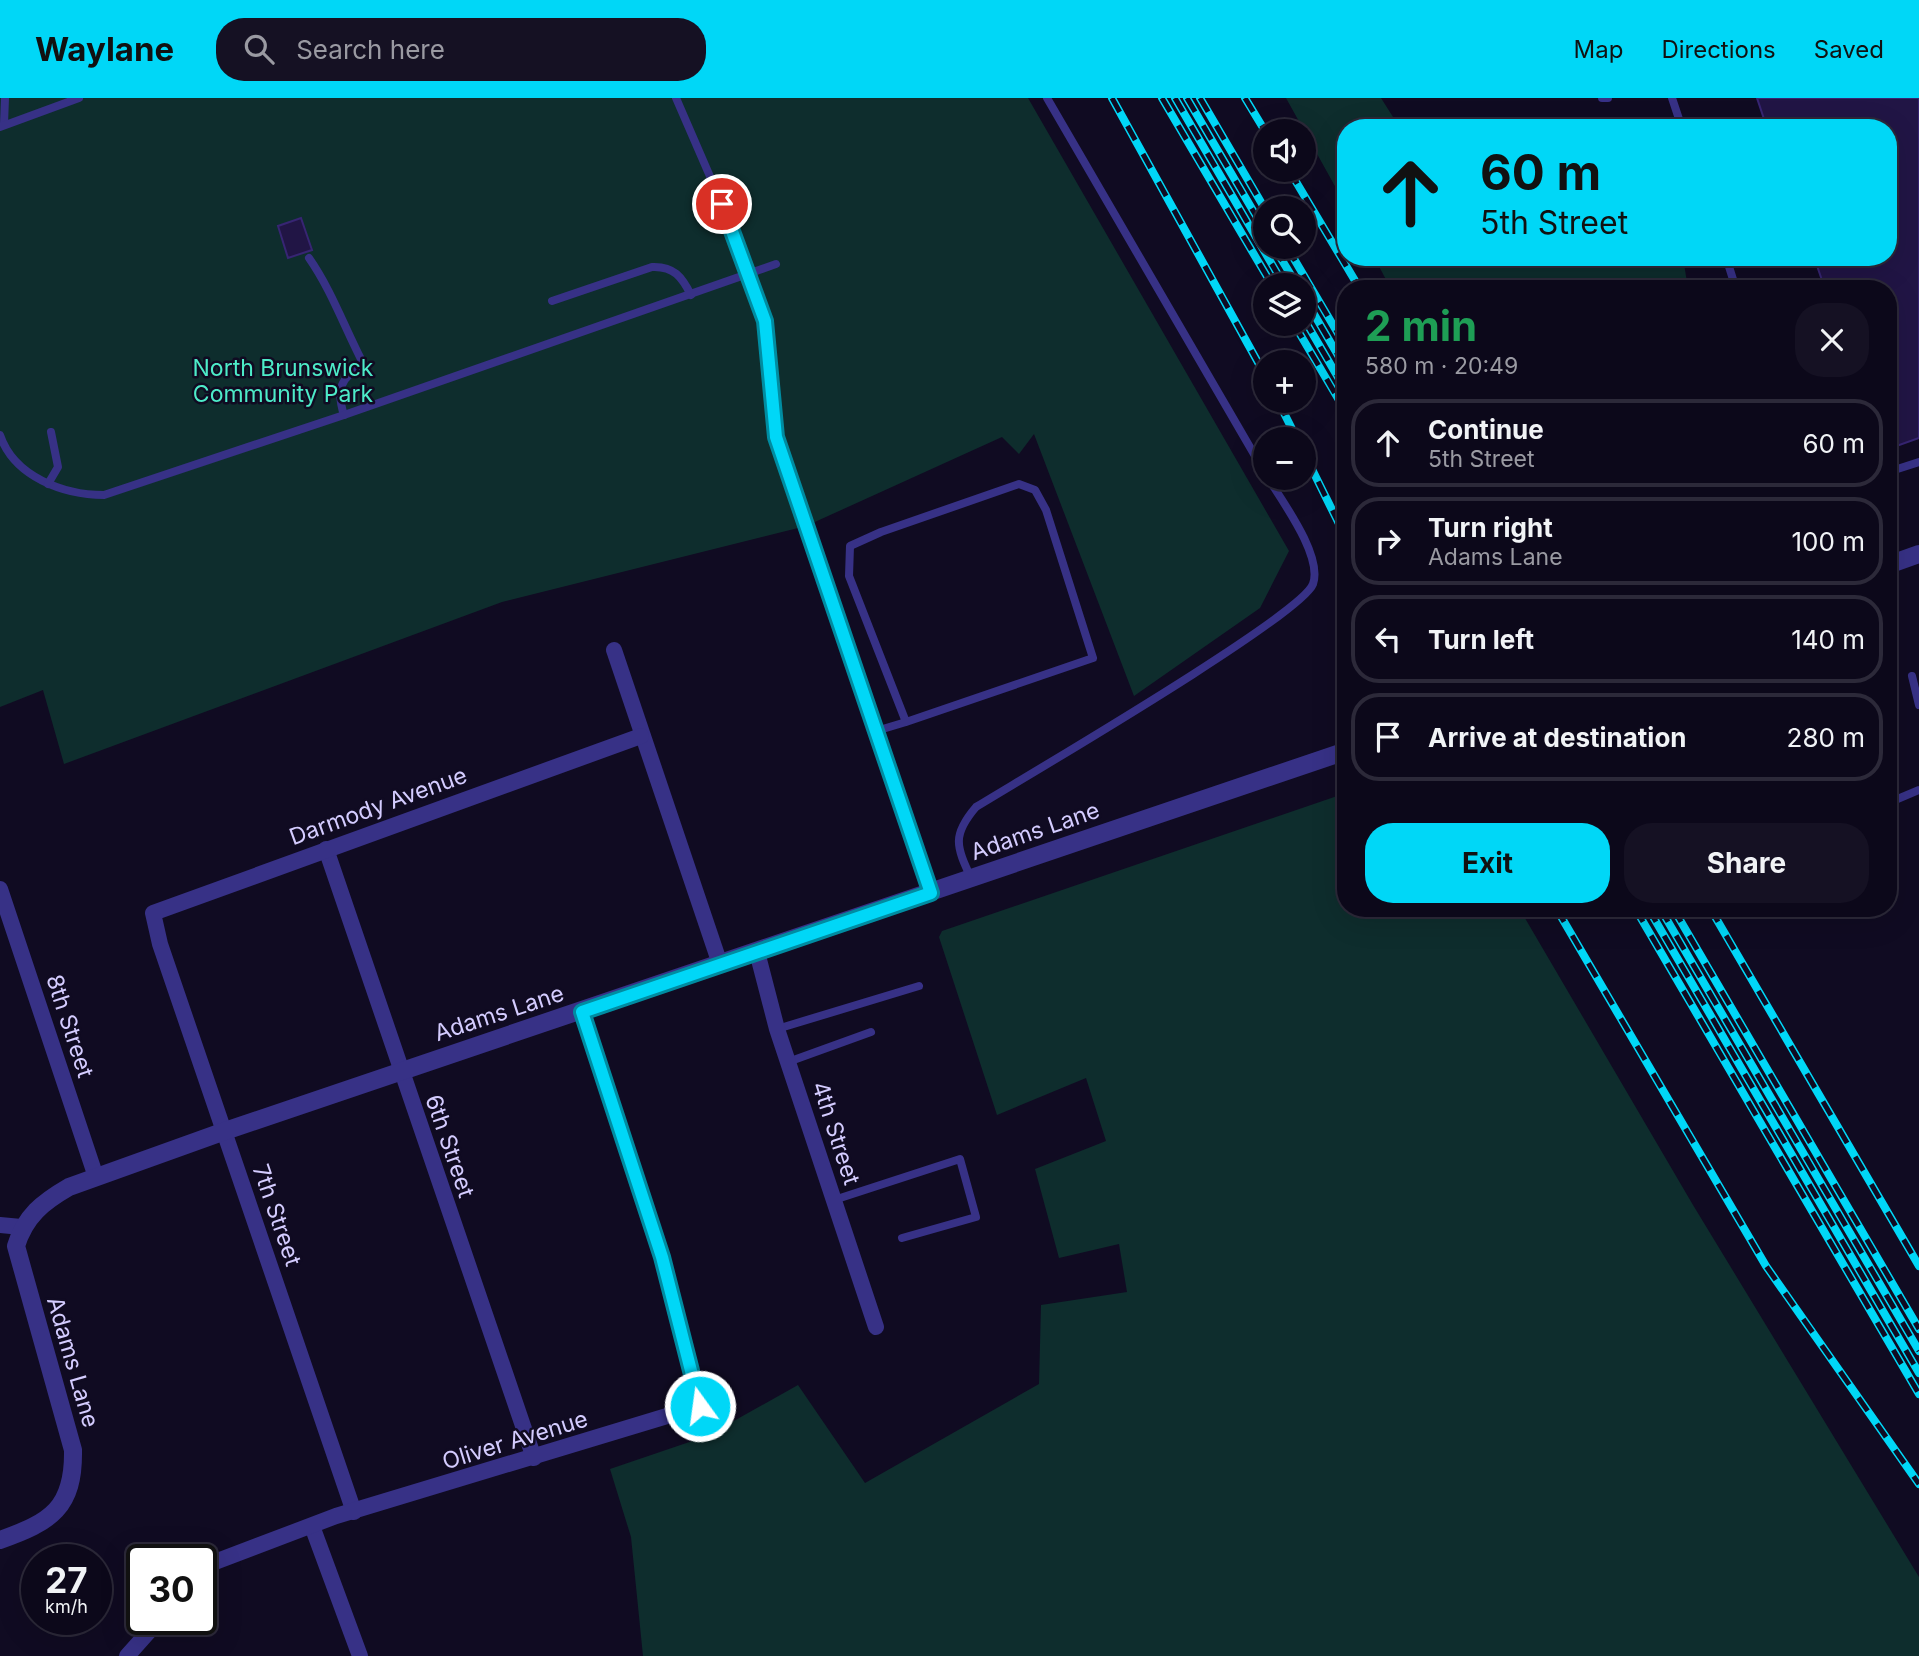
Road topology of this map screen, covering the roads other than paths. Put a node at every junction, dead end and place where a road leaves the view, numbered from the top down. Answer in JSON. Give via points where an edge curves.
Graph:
{"nodes":[{"id":1,"x":5,"y":98,"type":"edge"},
{"id":2,"x":79,"y":98,"type":"edge"},
{"id":3,"x":677,"y":98,"type":"edge"},
{"id":4,"x":1047,"y":98,"type":"edge"},
{"id":5,"x":1602,"y":98,"type":"edge"},
{"id":6,"x":1608,"y":98,"type":"edge"},
{"id":7,"x":1672,"y":98,"type":"edge"},
{"id":8,"x":1679,"y":119,"type":"edge"},
{"id":9,"x":2,"y":126,"type":"edge"},
{"id":10,"x":309,"y":258,"type":"dead end"},
{"id":11,"x":776,"y":264,"type":"dead end"},
{"id":12,"x":749,"y":275,"type":"junction"},
{"id":13,"x":691,"y":295,"type":"junction"},
{"id":14,"x":552,"y":301,"type":"dead end"},
{"id":15,"x":344,"y":415,"type":"junction"},
{"id":16,"x":51,"y":432,"type":"dead end"},
{"id":17,"x":0,"y":435,"type":"edge"},
{"id":18,"x":1253,"y":452,"type":"edge"},
{"id":19,"x":1919,"y":462,"type":"edge"},
{"id":20,"x":1897,"y":469,"type":"edge"},
{"id":21,"x":48,"y":484,"type":"junction"},
{"id":22,"x":1275,"y":490,"type":"edge"},
{"id":23,"x":1919,"y":554,"type":"edge"},
{"id":24,"x":1897,"y":562,"type":"edge"},
{"id":25,"x":614,"y":650,"type":"dead end"},
{"id":26,"x":1912,"y":676,"type":"dead end"},
{"id":27,"x":1919,"y":705,"type":"edge"},
{"id":28,"x":906,"y":722,"type":"junction"},
{"id":29,"x":876,"y":731,"type":"junction"},
{"id":30,"x":641,"y":737,"type":"junction"},
{"id":31,"x":1337,"y":754,"type":"edge"},
{"id":32,"x":1919,"y":790,"type":"edge"},
{"id":33,"x":1897,"y":799,"type":"edge"},
{"id":34,"x":326,"y":849,"type":"junction"},
{"id":35,"x":971,"y":878,"type":"junction"},
{"id":36,"x":0,"y":889,"type":"edge"},
{"id":37,"x":931,"y":893,"type":"junction"},
{"id":38,"x":158,"y":934,"type":"joint"},
{"id":39,"x":758,"y":952,"type":"junction"},
{"id":40,"x":720,"y":964,"type":"junction"},
{"id":41,"x":919,"y":986,"type":"dead end"},
{"id":42,"x":582,"y":1012,"type":"junction"},
{"id":43,"x":778,"y":1029,"type":"junction"},
{"id":44,"x":871,"y":1032,"type":"dead end"},
{"id":45,"x":788,"y":1062,"type":"junction"},
{"id":46,"x":400,"y":1071,"type":"junction"},
{"id":47,"x":225,"y":1131,"type":"junction"},
{"id":48,"x":96,"y":1177,"type":"junction"},
{"id":49,"x":834,"y":1200,"type":"junction"},
{"id":50,"x":0,"y":1225,"type":"edge"},
{"id":51,"x":22,"y":1227,"type":"junction"},
{"id":52,"x":902,"y":1238,"type":"dead end"},
{"id":53,"x":876,"y":1327,"type":"dead end"},
{"id":54,"x":534,"y":1458,"type":"junction"},
{"id":55,"x":354,"y":1512,"type":"junction"},
{"id":56,"x":312,"y":1526,"type":"junction"},
{"id":57,"x":0,"y":1540,"type":"edge"},
{"id":58,"x":217,"y":1561,"type":"edge"},
{"id":59,"x":146,"y":1635,"type":"edge"},
{"id":60,"x":127,"y":1656,"type":"edge"},
{"id":61,"x":360,"y":1656,"type":"edge"}],
"edges":[{"from":1,"to":9,"type":"lane"},
{"from":2,"to":9,"type":"lane"},
{"from":3,"to":12,"type":"lane"},
{"from":4,"to":18,"type":"lane"},
{"from":5,"to":6,"type":"lane"},
{"from":7,"to":8,"type":"lane"},
{"from":10,"to":15,"type":"lane","via":[[329,289],[364,365],[345,376],[340,385]]},
{"from":11,"to":12,"type":"lane"},
{"from":12,"to":13,"type":"lane"},
{"from":12,"to":29,"type":"lane","via":[[765,321],[776,437]]},
{"from":13,"to":14,"type":"lane","via":[[679,274],[652,267]]},
{"from":13,"to":15,"type":"lane"},
{"from":15,"to":21,"type":"lane","via":[[104,495],[85,495]]},
{"from":16,"to":21,"type":"lane","via":[[58,467]]},
{"from":17,"to":21,"type":"lane","via":[[9,455]]},
{"from":19,"to":20,"type":"lane"},
{"from":22,"to":35,"type":"lane","via":[[1308,546],[1314,569],[1313,583],[1302,599],[1212,661],[976,807],[958,837],[959,852]]},
{"from":23,"to":24,"type":"street"},
{"from":25,"to":30,"type":"street"},
{"from":26,"to":27,"type":"lane"},
{"from":28,"to":28,"type":"lane","via":[[849,576],[850,546],[1019,484],[1035,490],[1046,510],[1093,658]]},
{"from":28,"to":29,"type":"lane"},
{"from":29,"to":37,"type":"lane"},
{"from":30,"to":34,"type":"street","name":"Darmody Avenue"},
{"from":30,"to":40,"type":"street"},
{"from":31,"to":35,"type":"street","name":"Adams Lane"},
{"from":32,"to":33,"type":"lane"},
{"from":34,"to":38,"type":"street","name":"Darmody Avenue","via":[[153,913]]},
{"from":34,"to":46,"type":"street","name":"6th Street"},
{"from":35,"to":37,"type":"street","name":"Adams Lane"},
{"from":36,"to":48,"type":"street","name":"8th Street"},
{"from":37,"to":39,"type":"street","name":"Adams Lane"},
{"from":38,"to":47,"type":"street","name":"7th Street"},
{"from":39,"to":40,"type":"street","name":"Adams Lane"},
{"from":39,"to":43,"type":"street","name":"4th Street"},
{"from":40,"to":42,"type":"street","name":"Adams Lane"},
{"from":41,"to":43,"type":"lane"},
{"from":42,"to":46,"type":"street","name":"Adams Lane"},
{"from":42,"to":54,"type":"street","name":"Oliver Avenue","via":[[662,1257],[700,1406]]},
{"from":43,"to":45,"type":"street","name":"4th Street"},
{"from":44,"to":45,"type":"lane"},
{"from":45,"to":49,"type":"street","name":"4th Street"},
{"from":46,"to":47,"type":"street","name":"Adams Lane"},
{"from":46,"to":54,"type":"street","name":"6th Street"},
{"from":47,"to":48,"type":"street","name":"Adams Lane"},
{"from":47,"to":55,"type":"street","name":"7th Street"},
{"from":48,"to":51,"type":"street","name":"Adams Lane","via":[[53,1196],[35,1209]]},
{"from":49,"to":52,"type":"lane","via":[[960,1159],[976,1217]]},
{"from":49,"to":53,"type":"street","name":"4th Street"},
{"from":50,"to":51,"type":"street"},
{"from":51,"to":57,"type":"street","name":"Adams Lane","via":[[16,1246],[21,1271],[73,1450],[73,1477],[65,1501],[47,1521]]},
{"from":54,"to":55,"type":"street","name":"Oliver Avenue"},
{"from":55,"to":56,"type":"street","name":"Oliver Avenue"},
{"from":56,"to":58,"type":"street","name":"Oliver Avenue"},
{"from":56,"to":61,"type":"street"},
{"from":59,"to":60,"type":"street"}]}
